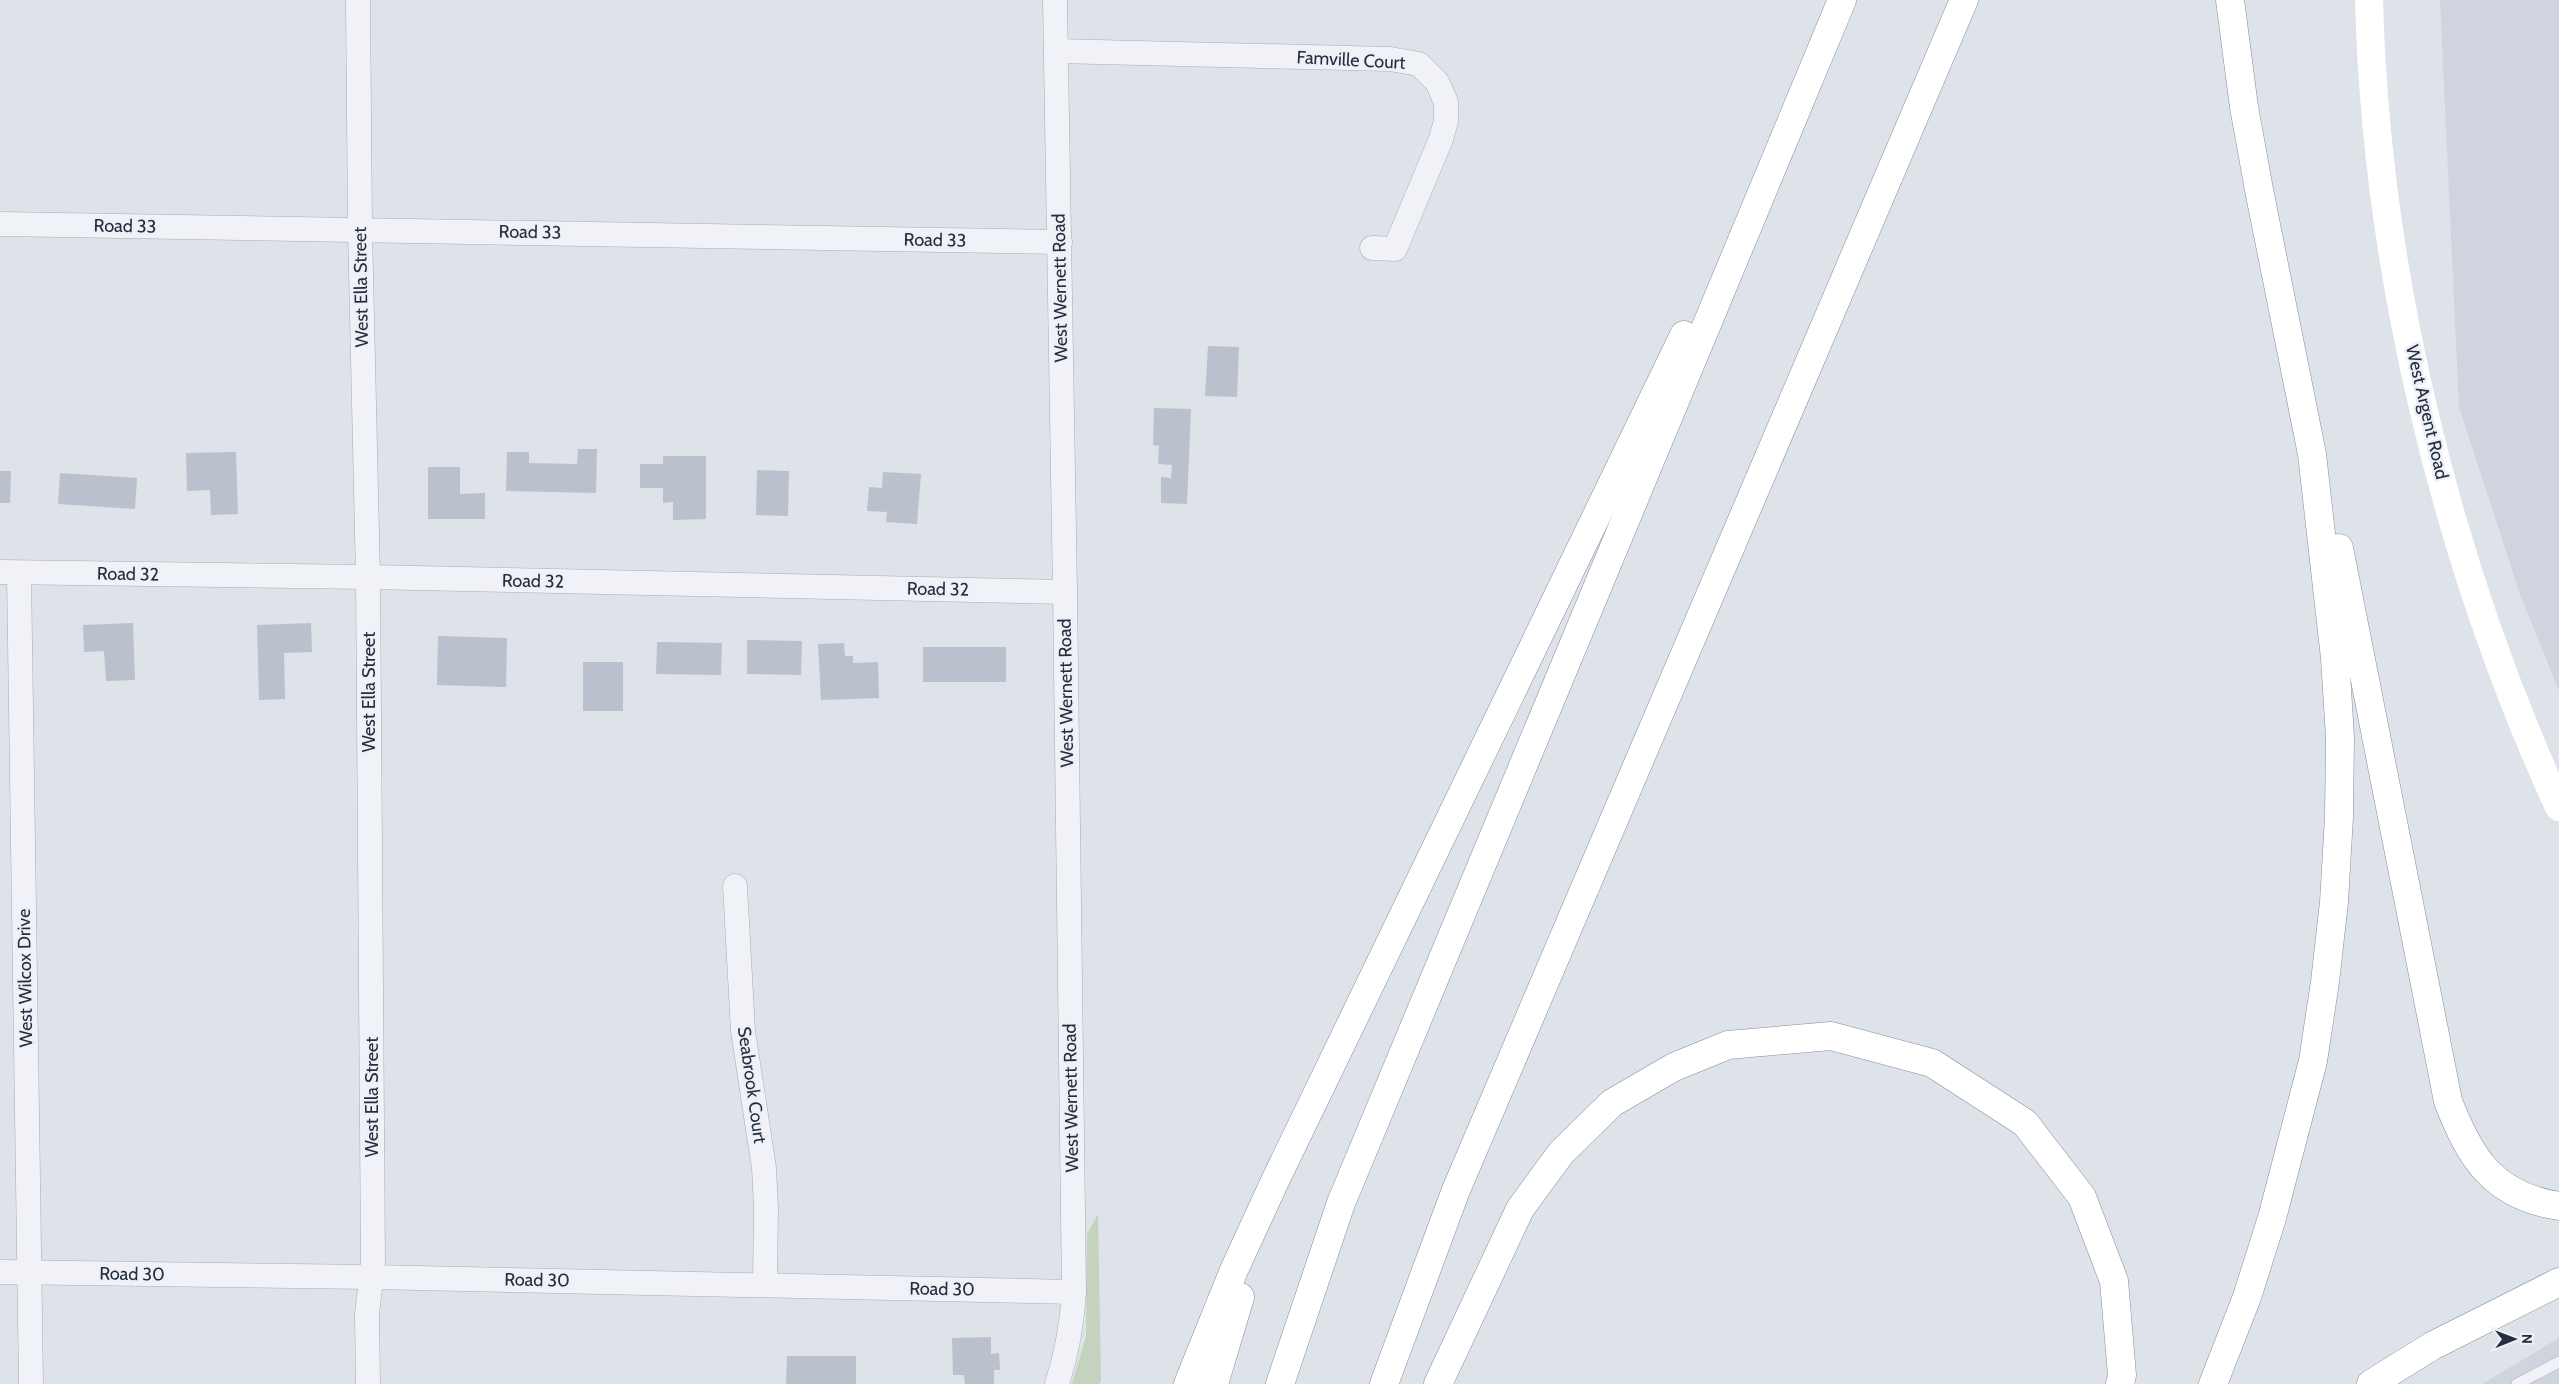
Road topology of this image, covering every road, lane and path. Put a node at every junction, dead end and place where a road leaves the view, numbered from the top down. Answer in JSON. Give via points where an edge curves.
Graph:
{"nodes":[{"id":1,"x":358,"y":0,"type":"edge"},
{"id":2,"x":1055,"y":0,"type":"edge"},
{"id":3,"x":1842,"y":0,"type":"edge"},
{"id":4,"x":1964,"y":0,"type":"edge"},
{"id":5,"x":2230,"y":0,"type":"edge"},
{"id":6,"x":2369,"y":0,"type":"edge"},
{"id":7,"x":1056,"y":51,"type":"junction"},
{"id":8,"x":1818,"y":56,"type":"junction"},
{"id":9,"x":0,"y":224,"type":"edge"},
{"id":10,"x":360,"y":230,"type":"junction"},
{"id":11,"x":1060,"y":242,"type":"junction"},
{"id":12,"x":1372,"y":248,"type":"dead end"},
{"id":13,"x":2312,"y":454,"type":"junction"},
{"id":14,"x":10,"y":572,"type":"edge"},
{"id":15,"x":368,"y":577,"type":"junction"},
{"id":16,"x":1065,"y":592,"type":"junction"},
{"id":17,"x":2559,"y":807,"type":"edge"},
{"id":18,"x":735,"y":886,"type":"dead end"},
{"id":19,"x":1274,"y":1183,"type":"junction"},
{"id":20,"x":2559,"y":1206,"type":"edge"},
{"id":21,"x":0,"y":1272,"type":"edge"},
{"id":22,"x":29,"y":1273,"type":"junction"},
{"id":23,"x":371,"y":1277,"type":"junction"},
{"id":24,"x":2559,"y":1282,"type":"edge"},
{"id":25,"x":765,"y":1285,"type":"junction"},
{"id":26,"x":1074,"y":1292,"type":"junction"},
{"id":27,"x":2559,"y":1362,"type":"edge"},
{"id":28,"x":31,"y":1384,"type":"edge"},
{"id":29,"x":368,"y":1384,"type":"edge"},
{"id":30,"x":1057,"y":1384,"type":"edge"},
{"id":31,"x":1188,"y":1384,"type":"edge"},
{"id":32,"x":1214,"y":1384,"type":"edge"},
{"id":33,"x":1280,"y":1384,"type":"edge"},
{"id":34,"x":1384,"y":1384,"type":"edge"},
{"id":35,"x":1438,"y":1384,"type":"edge"},
{"id":36,"x":2120,"y":1384,"type":"edge"},
{"id":37,"x":2213,"y":1384,"type":"edge"},
{"id":38,"x":2371,"y":1384,"type":"edge"},
{"id":39,"x":2517,"y":1384,"type":"edge"}],
"edges":[{"from":1,"to":10,"type":"street","name":"West Ella Street"},
{"from":2,"to":7,"type":"street","name":"West Wernett Road"},
{"from":3,"to":8,"type":"main road"},
{"from":4,"to":34,"type":"main road","via":[[1456,1190]]},
{"from":5,"to":13,"type":"main road","via":[[2260,196]]},
{"from":6,"to":17,"type":"main road","name":"West Argent Road","via":[[2375,112],[2382,171],[2418,384],[2481,608]]},
{"from":7,"to":11,"type":"street","name":"West Wernett Road"},
{"from":7,"to":12,"type":"street","name":"Famville Court","via":[[1390,59],[1419,64],[1437,82],[1446,102],[1446,121],[1396,248]]},
{"from":8,"to":19,"type":"main road"},
{"from":8,"to":33,"type":"main road","via":[[1341,1203]]},
{"from":9,"to":10,"type":"street","name":"Road 33"},
{"from":10,"to":11,"type":"street","name":"Road 33"},
{"from":10,"to":15,"type":"street","name":"West Ella Street"},
{"from":11,"to":16,"type":"street","name":"West Wernett Road"},
{"from":13,"to":20,"type":"main road","via":[[2326,482],[2448,1101],[2465,1142],[2483,1168],[2513,1191]]},
{"from":13,"to":37,"type":"main road","via":[[2335,658],[2340,737],[2334,902],[2310,1071],[2272,1218],[2247,1298]]},
{"from":14,"to":15,"type":"street","name":"Road 32"},
{"from":14,"to":22,"type":"street","name":"West Wilcox Drive"},
{"from":15,"to":16,"type":"street","name":"Road 32"},
{"from":15,"to":23,"type":"street","name":"West Ella Street"},
{"from":16,"to":26,"type":"street","name":"West Wernett Road"},
{"from":18,"to":25,"type":"street","name":"Seabrook Court","via":[[743,1031],[764,1168]]},
{"from":19,"to":31,"type":"main road","via":[[1234,1270]]},
{"from":19,"to":32,"type":"main road"},
{"from":21,"to":22,"type":"street","name":"Road 30"},
{"from":22,"to":23,"type":"street","name":"Road 30"},
{"from":22,"to":28,"type":"street","name":"West Wilcox Drive"},
{"from":23,"to":25,"type":"street","name":"Road 30"},
{"from":23,"to":29,"type":"street","name":"West Ella Street","via":[[367,1314]]},
{"from":24,"to":38,"type":"main road","via":[[2432,1346]]},
{"from":25,"to":26,"type":"street","name":"Road 30"},
{"from":26,"to":30,"type":"street","name":"West Wernett Road","via":[[1072,1324]]},
{"from":27,"to":39,"type":"lane"},
{"from":35,"to":36,"type":"main road","via":[[1520,1209],[1562,1153],[1612,1103],[1674,1067],[1728,1045],[1831,1036],[1932,1063],[2026,1123],[2082,1197],[2114,1280],[2122,1375]]}]}
